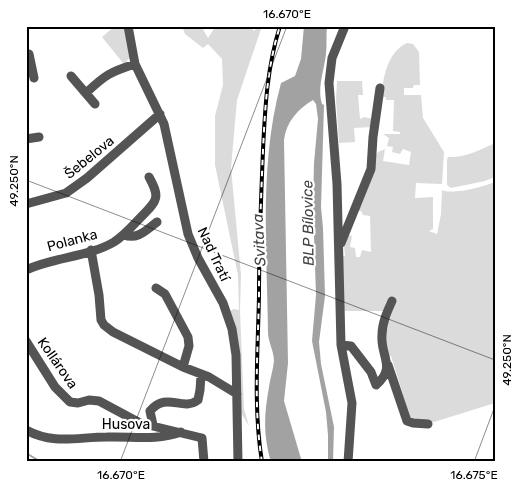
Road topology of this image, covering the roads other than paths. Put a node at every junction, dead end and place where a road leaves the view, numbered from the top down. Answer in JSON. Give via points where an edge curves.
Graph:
{"nodes":[{"id":1,"x":128,"y":26,"type":"edge"},
{"id":2,"x":345,"y":26,"type":"edge"},
{"id":3,"x":29,"y":54,"type":"dead end"},
{"id":4,"x":135,"y":64,"type":"junction"},
{"id":5,"x":29,"y":67,"type":"edge"},
{"id":6,"x":71,"y":76,"type":"dead end"},
{"id":7,"x":34,"y":78,"type":"dead end"},
{"id":8,"x":380,"y":88,"type":"dead end"},
{"id":9,"x":86,"y":93,"type":"junction"},
{"id":10,"x":95,"y":104,"type":"dead end"},
{"id":11,"x":160,"y":114,"type":"junction"},
{"id":12,"x":39,"y":137,"type":"dead end"},
{"id":13,"x":26,"y":139,"type":"edge"},
{"id":14,"x":149,"y":177,"type":"dead end"},
{"id":15,"x":26,"y":204,"type":"edge"},
{"id":16,"x":157,"y":222,"type":"dead end"},
{"id":17,"x":124,"y":235,"type":"junction"},
{"id":18,"x":340,"y":246,"type":"junction"},
{"id":19,"x":91,"y":250,"type":"junction"},
{"id":20,"x":26,"y":270,"type":"edge"},
{"id":21,"x":156,"y":288,"type":"dead end"},
{"id":22,"x":392,"y":302,"type":"dead end"},
{"id":23,"x":26,"y":341,"type":"edge"},
{"id":24,"x":341,"y":344,"type":"junction"},
{"id":25,"x":388,"y":364,"type":"junction"},
{"id":26,"x":183,"y":367,"type":"junction"},
{"id":27,"x":201,"y":375,"type":"junction"},
{"id":28,"x":236,"y":394,"type":"junction"},
{"id":29,"x":428,"y":424,"type":"dead end"},
{"id":30,"x":153,"y":425,"type":"junction"},
{"id":31,"x":26,"y":430,"type":"edge"},
{"id":32,"x":180,"y":432,"type":"junction"},
{"id":33,"x":204,"y":462,"type":"edge"},
{"id":34,"x":238,"y":462,"type":"edge"},
{"id":35,"x":348,"y":462,"type":"edge"}],
"edges":[{"from":1,"to":4,"type":"street","name":"Nad Tratí"},
{"from":2,"to":18,"type":"street","via":[[332,58],[329,79]]},
{"from":3,"to":5,"type":"street"},
{"from":4,"to":9,"type":"street","via":[[105,75]]},
{"from":4,"to":11,"type":"street","name":"Nad Tratí"},
{"from":5,"to":7,"type":"street"},
{"from":6,"to":9,"type":"street"},
{"from":8,"to":18,"type":"street","via":[[371,169]]},
{"from":9,"to":10,"type":"street"},
{"from":11,"to":15,"type":"street","name":"Šebelova","via":[[66,193]]},
{"from":11,"to":28,"type":"street","name":"Nad Tratí","via":[[188,234],[223,303],[232,329]]},
{"from":12,"to":13,"type":"street"},
{"from":14,"to":17,"type":"street","name":"Polanka","via":[[156,189],[156,199]]},
{"from":16,"to":17,"type":"street","name":"Polanka","via":[[139,236]]},
{"from":17,"to":19,"type":"street","name":"Polanka","via":[[103,248]]},
{"from":18,"to":24,"type":"street"},
{"from":19,"to":20,"type":"street","name":"Polanka"},
{"from":19,"to":26,"type":"street","via":[[104,324],[113,332]]},
{"from":21,"to":26,"type":"street","via":[[165,294],[188,337]]},
{"from":22,"to":25,"type":"street","via":[[381,336]]},
{"from":23,"to":30,"type":"street","name":"Kollárova","via":[[56,387],[70,402],[99,401],[140,423]]},
{"from":24,"to":25,"type":"street","via":[[351,346],[371,372],[376,385],[384,378]]},
{"from":24,"to":35,"type":"street","via":[[352,400]]},
{"from":25,"to":29,"type":"street","via":[[407,420]]},
{"from":26,"to":27,"type":"street"},
{"from":27,"to":28,"type":"street"},
{"from":27,"to":30,"type":"street","via":[[198,400],[191,404],[168,401],[156,405],[150,411]]},
{"from":28,"to":34,"type":"street","name":"Nad Tratí"},
{"from":30,"to":32,"type":"street","name":"Kollárova"},
{"from":31,"to":32,"type":"street","name":"Husova","via":[[57,440],[109,436],[144,438]]},
{"from":32,"to":33,"type":"street","via":[[202,438]]}]}
